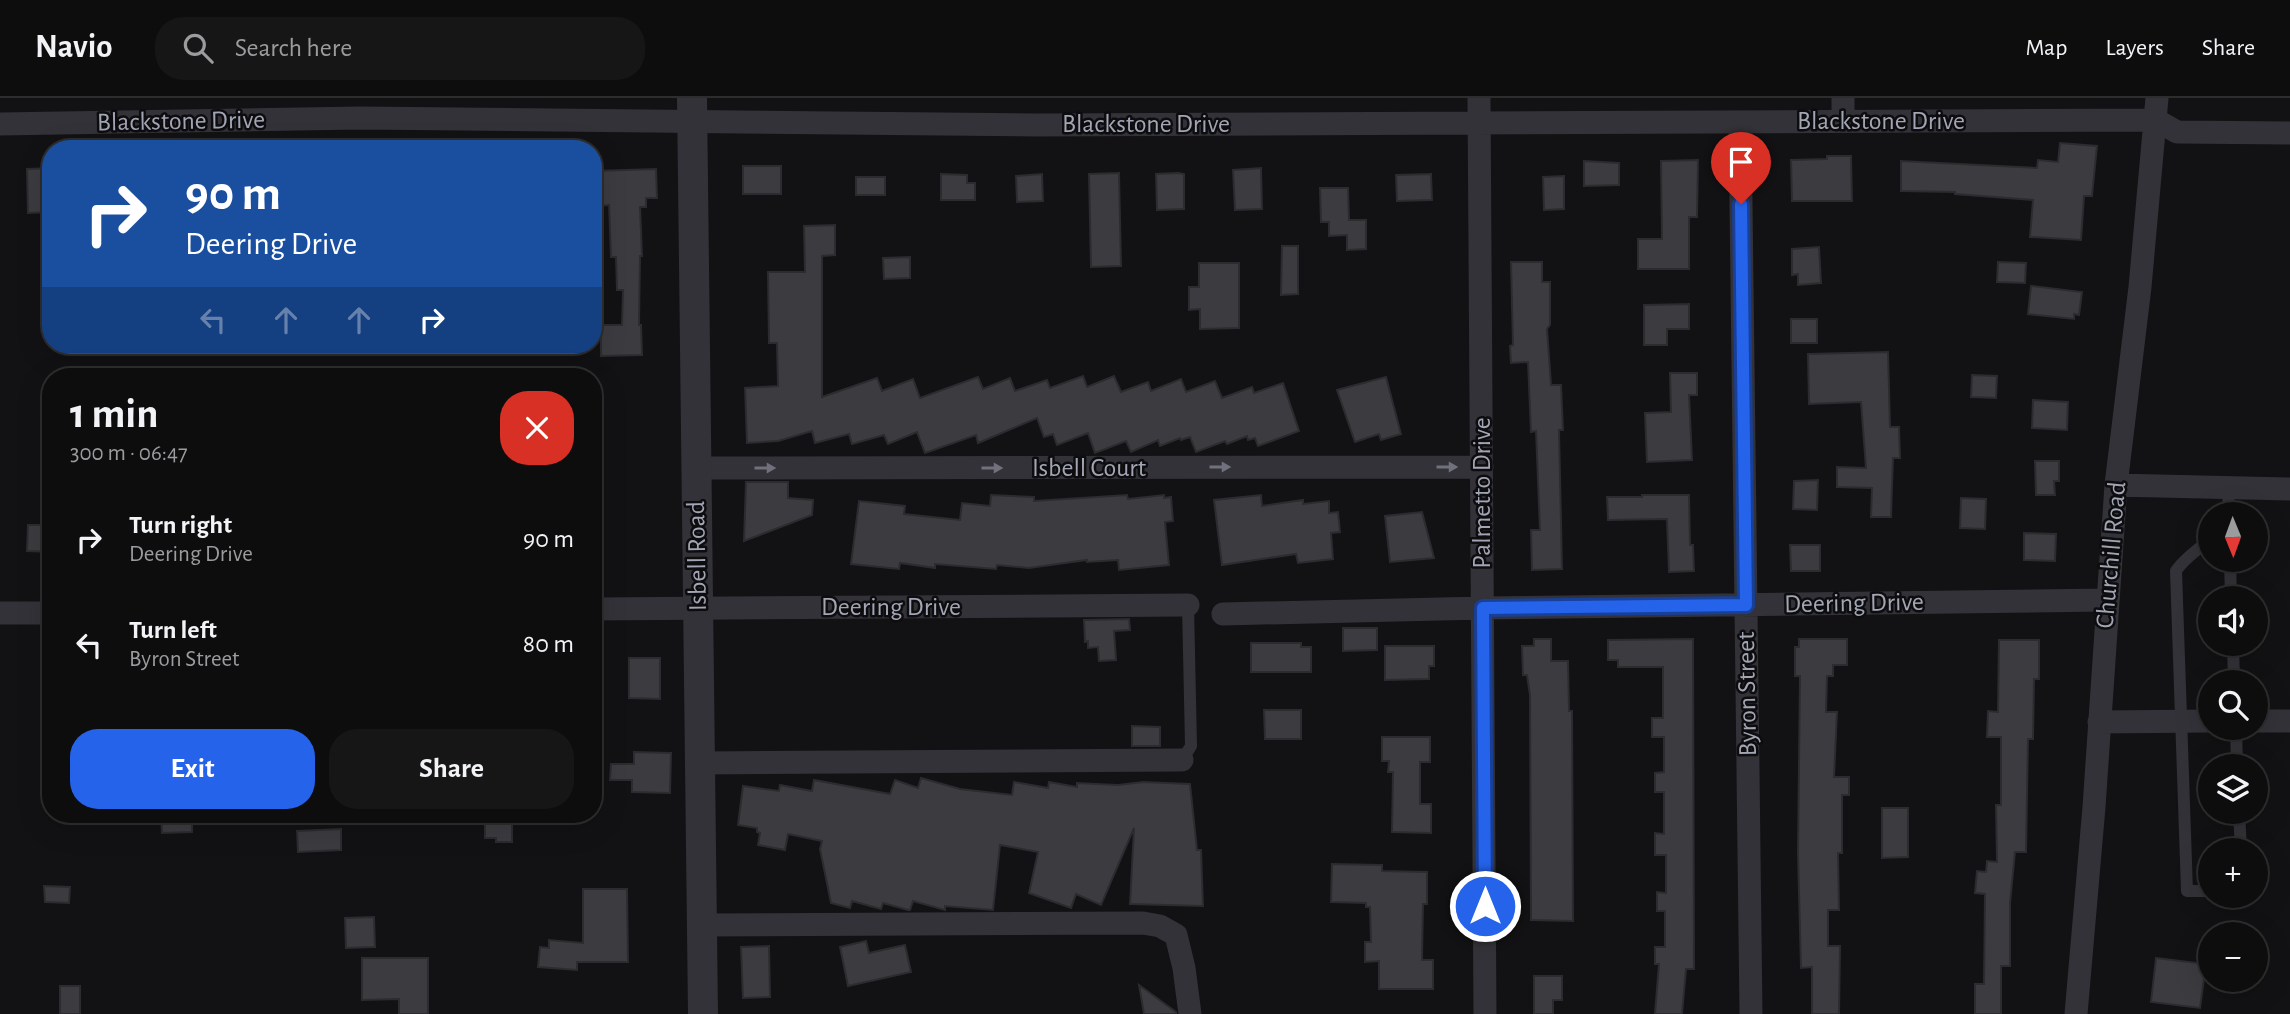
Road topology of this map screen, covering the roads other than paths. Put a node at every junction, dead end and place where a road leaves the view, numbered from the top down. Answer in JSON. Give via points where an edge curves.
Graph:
{"nodes":[{"id":1,"x":1479,"y":98,"type":"edge"},
{"id":2,"x":1843,"y":98,"type":"edge"},
{"id":3,"x":692,"y":109,"type":"edge"},
{"id":4,"x":2156,"y":109,"type":"edge"},
{"id":5,"x":1740,"y":121,"type":"junction"},
{"id":6,"x":1843,"y":121,"type":"junction"},
{"id":7,"x":1480,"y":123,"type":"junction"},
{"id":8,"x":0,"y":124,"type":"edge"},
{"id":9,"x":2290,"y":134,"type":"edge"},
{"id":10,"x":1482,"y":467,"type":"junction"},
{"id":11,"x":696,"y":468,"type":"junction"},
{"id":12,"x":2116,"y":485,"type":"junction"},
{"id":13,"x":2228,"y":488,"type":"junction"},
{"id":14,"x":2290,"y":489,"type":"edge"},
{"id":15,"x":2229,"y":502,"type":"edge"},
{"id":16,"x":2198,"y":551,"type":"edge"},
{"id":17,"x":2106,"y":600,"type":"junction"},
{"id":18,"x":1188,"y":605,"type":"joint"},
{"id":19,"x":1746,"y":605,"type":"junction"},
{"id":20,"x":698,"y":608,"type":"junction"},
{"id":21,"x":1483,"y":608,"type":"junction"},
{"id":22,"x":602,"y":609,"type":"edge"},
{"id":23,"x":0,"y":613,"type":"edge"},
{"id":24,"x":42,"y":613,"type":"edge"},
{"id":25,"x":1223,"y":614,"type":"dead end"},
{"id":26,"x":2198,"y":721,"type":"edge"},
{"id":27,"x":2268,"y":721,"type":"edge"},
{"id":28,"x":2290,"y":721,"type":"edge"},
{"id":29,"x":2099,"y":722,"type":"junction"},
{"id":30,"x":2181,"y":722,"type":"junction"},
{"id":31,"x":1182,"y":760,"type":"joint"},
{"id":32,"x":700,"y":762,"type":"junction"},
{"id":33,"x":2198,"y":891,"type":"edge"},
{"id":34,"x":702,"y":925,"type":"junction"},
{"id":35,"x":703,"y":1014,"type":"edge"},
{"id":36,"x":1190,"y":1014,"type":"edge"},
{"id":37,"x":1485,"y":1014,"type":"edge"},
{"id":38,"x":1751,"y":1014,"type":"edge"},
{"id":39,"x":2076,"y":1014,"type":"edge"}],
"edges":[{"from":1,"to":7,"type":"street","name":"Palmetto Drive"},
{"from":2,"to":6,"type":"street"},
{"from":3,"to":7,"type":"street","name":"Blackstone Drive","via":[[1037,125]]},
{"from":3,"to":8,"type":"street","name":"Blackstone Drive"},
{"from":3,"to":11,"type":"street","name":"Isbell Road"},
{"from":4,"to":6,"type":"street","name":"Blackstone Drive"},
{"from":4,"to":9,"type":"street","name":"Blackstone Drive","via":[[2177,132]]},
{"from":4,"to":12,"type":"street","name":"Churchill Road"},
{"from":5,"to":6,"type":"street","name":"Blackstone Drive"},
{"from":5,"to":7,"type":"street","name":"Blackstone Drive"},
{"from":5,"to":19,"type":"street","name":"Byron Street"},
{"from":7,"to":10,"type":"street","name":"Palmetto Drive"},
{"from":11,"to":10,"type":"street","name":"Isbell Court","one_way":true},
{"from":10,"to":21,"type":"street","name":"Palmetto Drive"},
{"from":11,"to":20,"type":"street","name":"Isbell Road"},
{"from":12,"to":13,"type":"street"},
{"from":12,"to":17,"type":"street","name":"Churchill Road"},
{"from":13,"to":14,"type":"street"},
{"from":13,"to":15,"type":"lane"},
{"from":16,"to":30,"type":"lane","via":[[2176,571]]},
{"from":17,"to":19,"type":"street","name":"Deering Drive"},
{"from":17,"to":29,"type":"street","name":"Churchill Road"},
{"from":18,"to":20,"type":"street","name":"Deering Drive"},
{"from":18,"to":31,"type":"lane","via":[[1191,746]]},
{"from":19,"to":21,"type":"street","name":"Deering Drive"},
{"from":19,"to":38,"type":"street","name":"Byron Street"},
{"from":20,"to":22,"type":"street","name":"Deering Drive"},
{"from":20,"to":32,"type":"street","name":"Isbell Road"},
{"from":21,"to":25,"type":"street","name":"Deering Drive"},
{"from":21,"to":37,"type":"street","name":"Palmetto Drive"},
{"from":23,"to":24,"type":"street"},
{"from":26,"to":30,"type":"street"},
{"from":27,"to":28,"type":"street"},
{"from":29,"to":30,"type":"street"},
{"from":29,"to":39,"type":"street","name":"Churchill Road"},
{"from":30,"to":33,"type":"lane","via":[[2186,891]]},
{"from":31,"to":32,"type":"street"},
{"from":32,"to":34,"type":"street","name":"Isbell Road"},
{"from":34,"to":35,"type":"street","name":"Isbell Road"},
{"from":34,"to":36,"type":"street","via":[[1160,926],[1176,935]]}]}
